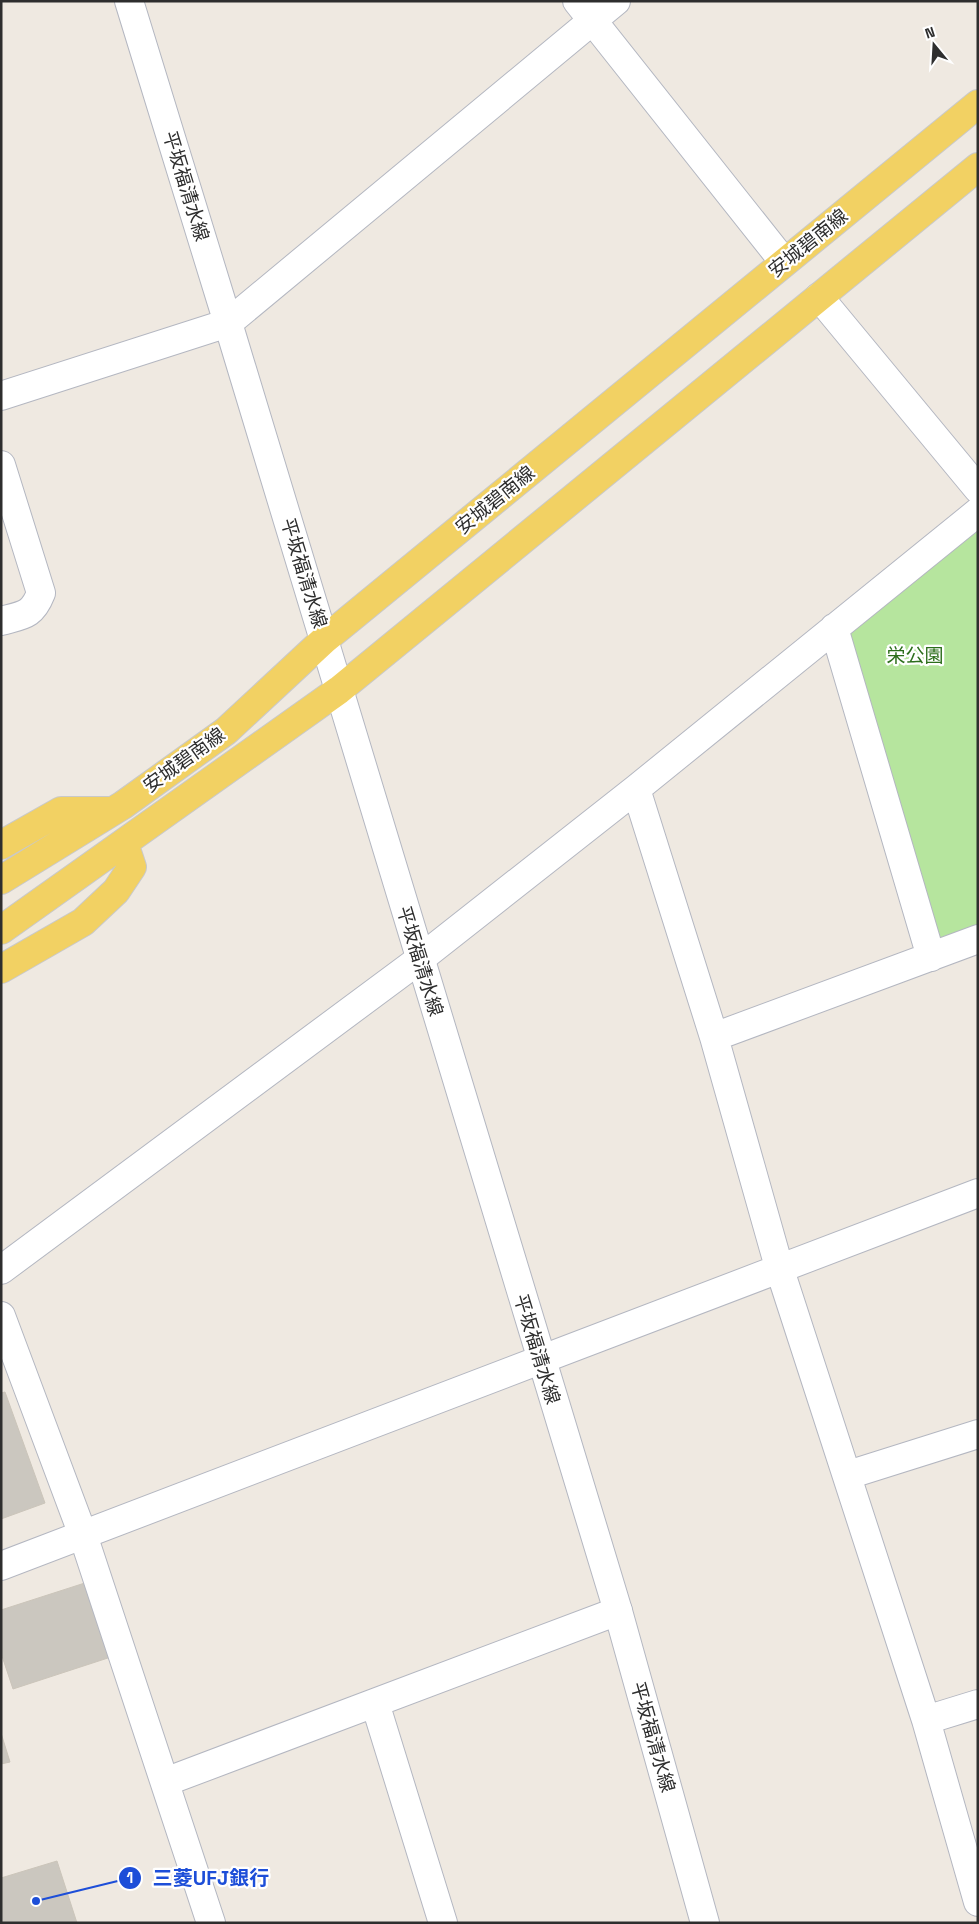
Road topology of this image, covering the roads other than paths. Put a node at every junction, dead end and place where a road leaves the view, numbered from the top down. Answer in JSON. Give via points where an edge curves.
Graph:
{"nodes":[{"id":1,"x":128,"y":1,"type":"edge"},
{"id":2,"x":616,"y":1,"type":"edge"},
{"id":3,"x":585,"y":11,"type":"edge"},
{"id":4,"x":978,"y":104,"type":"edge"},
{"id":5,"x":978,"y":166,"type":"edge"},
{"id":6,"x":784,"y":262,"type":"junction"},
{"id":7,"x":819,"y":297,"type":"junction"},
{"id":8,"x":228,"y":323,"type":"junction"},
{"id":9,"x":1,"y":396,"type":"edge"},
{"id":10,"x":1,"y":465,"type":"edge"},
{"id":11,"x":978,"y":489,"type":"edge"},
{"id":12,"x":978,"y":512,"type":"edge"},
{"id":13,"x":1,"y":621,"type":"edge"},
{"id":14,"x":834,"y":628,"type":"junction"},
{"id":15,"x":324,"y":640,"type":"junction"},
{"id":16,"x":339,"y":690,"type":"junction"},
{"id":17,"x":636,"y":789,"type":"junction"},
{"id":18,"x":112,"y":811,"type":"junction"},
{"id":19,"x":124,"y":843,"type":"junction"},
{"id":20,"x":1,"y":845,"type":"edge"},
{"id":21,"x":1,"y":880,"type":"edge"},
{"id":22,"x":1,"y":930,"type":"edge"},
{"id":23,"x":978,"y":939,"type":"edge"},
{"id":24,"x":931,"y":958,"type":"junction"},
{"id":25,"x":420,"y":959,"type":"junction"},
{"id":26,"x":1,"y":969,"type":"edge"},
{"id":27,"x":714,"y":1037,"type":"junction"},
{"id":28,"x":978,"y":1193,"type":"edge"},
{"id":29,"x":780,"y":1268,"type":"junction"},
{"id":30,"x":1,"y":1270,"type":"edge"},
{"id":31,"x":1,"y":1316,"type":"edge"},
{"id":32,"x":540,"y":1360,"type":"junction"},
{"id":33,"x":978,"y":1434,"type":"edge"},
{"id":34,"x":848,"y":1475,"type":"junction"},
{"id":35,"x":84,"y":1536,"type":"junction"},
{"id":36,"x":1,"y":1566,"type":"edge"},
{"id":37,"x":618,"y":1611,"type":"junction"},
{"id":38,"x":374,"y":1703,"type":"junction"},
{"id":39,"x":978,"y":1704,"type":"edge"},
{"id":40,"x":926,"y":1720,"type":"junction"},
{"id":41,"x":165,"y":1782,"type":"junction"},
{"id":42,"x":978,"y":1902,"type":"edge"},
{"id":43,"x":211,"y":1923,"type":"edge"},
{"id":44,"x":443,"y":1923,"type":"edge"},
{"id":45,"x":705,"y":1923,"type":"edge"}],
"edges":[{"from":1,"to":8,"type":"street","name":"平坂福清水線"},
{"from":2,"to":3,"type":"street"},
{"from":3,"to":6,"type":"street"},
{"from":3,"to":8,"type":"street"},
{"from":4,"to":6,"type":"main road","name":"安城碧南線"},
{"from":5,"to":7,"type":"main road","name":"安城碧南線"},
{"from":6,"to":15,"type":"main road","name":"安城碧南線"},
{"from":7,"to":11,"type":"street"},
{"from":7,"to":16,"type":"main road","name":"安城碧南線"},
{"from":8,"to":9,"type":"street"},
{"from":8,"to":15,"type":"street","name":"平坂福清水線"},
{"from":10,"to":13,"type":"street","via":[[41,593],[29,613]]},
{"from":12,"to":14,"type":"street"},
{"from":14,"to":17,"type":"street"},
{"from":14,"to":24,"type":"street"},
{"from":15,"to":16,"type":"street","name":"平坂福清水線"},
{"from":15,"to":18,"type":"main road","name":"安城碧南線","via":[[226,731]]},
{"from":16,"to":19,"type":"main road","name":"安城碧南線"},
{"from":16,"to":25,"type":"street","name":"平坂福清水線"},
{"from":17,"to":25,"type":"street"},
{"from":17,"to":27,"type":"street"},
{"from":18,"to":20,"type":"main road","via":[[61,811]]},
{"from":18,"to":21,"type":"main road","name":"安城碧南線"},
{"from":19,"to":22,"type":"main road","name":"安城碧南線"},
{"from":19,"to":26,"type":"main road","via":[[132,867],[116,891],[83,922]]},
{"from":23,"to":24,"type":"street"},
{"from":24,"to":27,"type":"street"},
{"from":25,"to":30,"type":"street"},
{"from":25,"to":32,"type":"street","name":"平坂福清水線"},
{"from":27,"to":29,"type":"street"},
{"from":28,"to":29,"type":"street"},
{"from":29,"to":32,"type":"street"},
{"from":29,"to":34,"type":"street"},
{"from":31,"to":35,"type":"street"},
{"from":32,"to":35,"type":"street"},
{"from":32,"to":37,"type":"street","name":"平坂福清水線"},
{"from":33,"to":34,"type":"street"},
{"from":34,"to":40,"type":"street"},
{"from":35,"to":36,"type":"street"},
{"from":35,"to":41,"type":"street"},
{"from":37,"to":38,"type":"street"},
{"from":37,"to":45,"type":"street","name":"平坂福清水線"},
{"from":38,"to":41,"type":"street"},
{"from":38,"to":44,"type":"street"},
{"from":39,"to":40,"type":"street"},
{"from":40,"to":42,"type":"street"},
{"from":41,"to":43,"type":"street"}]}
